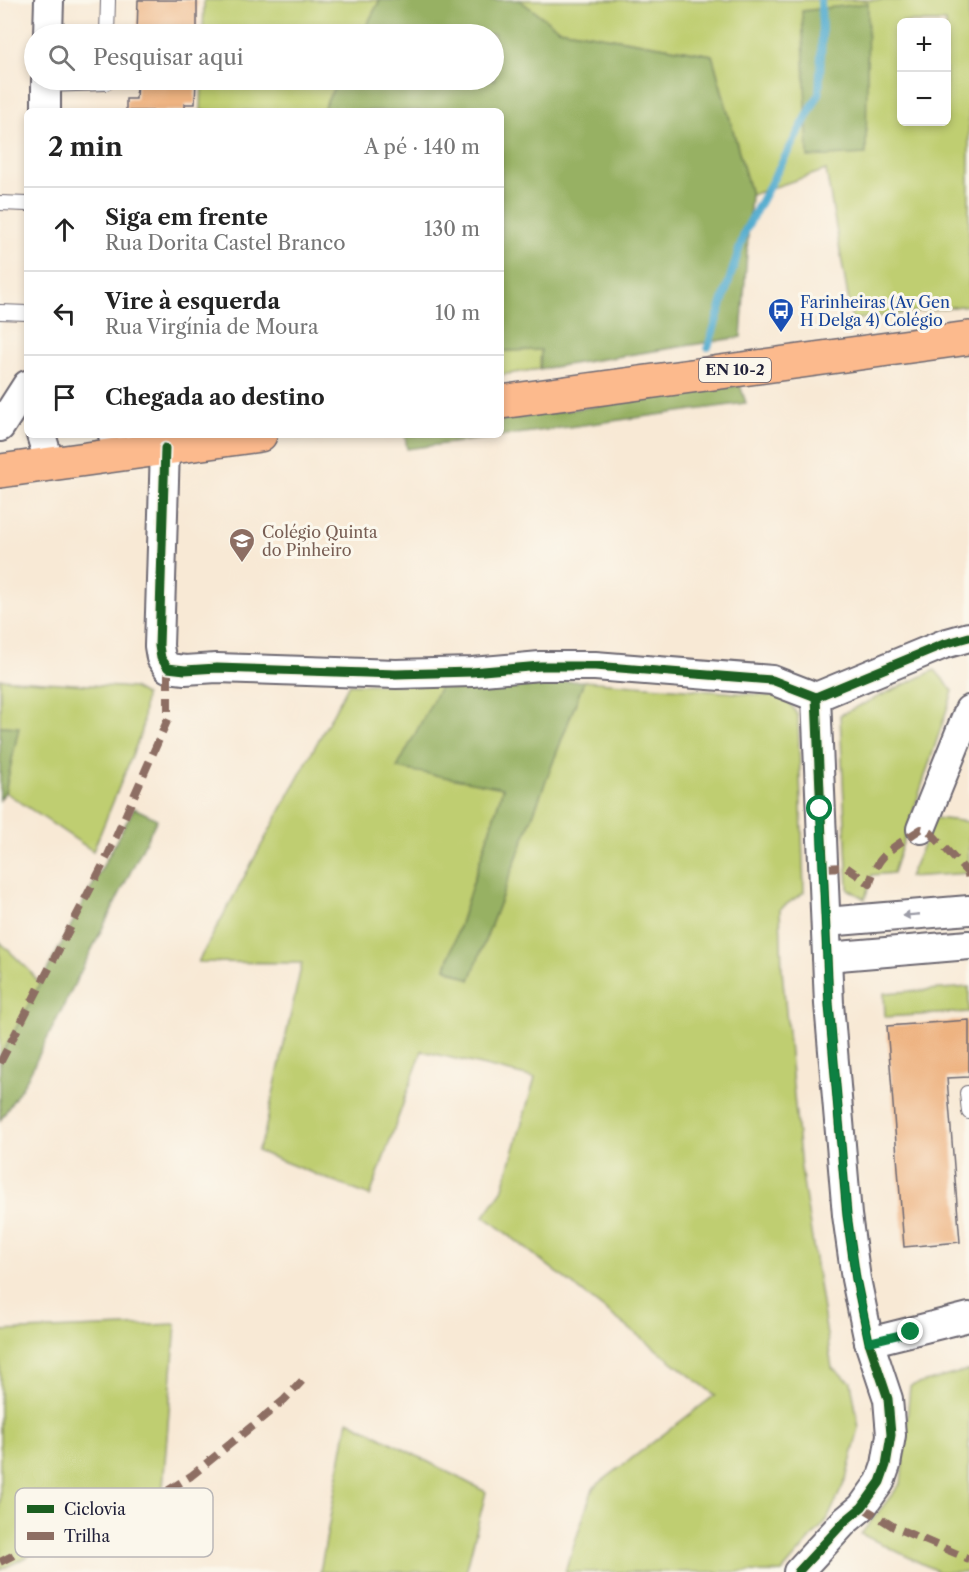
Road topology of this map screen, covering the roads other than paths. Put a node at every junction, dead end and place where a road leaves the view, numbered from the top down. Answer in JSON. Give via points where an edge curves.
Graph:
{"nodes":[{"id":1,"x":49,"y":0,"type":"edge"},
{"id":2,"x":108,"y":0,"type":"edge"},
{"id":3,"x":48,"y":24,"type":"edge"},
{"id":4,"x":107,"y":24,"type":"edge"},
{"id":5,"x":0,"y":203,"type":"edge"},
{"id":6,"x":24,"y":204,"type":"edge"},
{"id":7,"x":0,"y":312,"type":"edge"},
{"id":8,"x":24,"y":313,"type":"edge"},
{"id":9,"x":969,"y":338,"type":"edge"},
{"id":10,"x":24,"y":390,"type":"edge"},
{"id":11,"x":504,"y":402,"type":"edge"},
{"id":12,"x":0,"y":427,"type":"edge"},
{"id":13,"x":122,"y":438,"type":"edge"},
{"id":14,"x":238,"y":438,"type":"edge"},
{"id":15,"x":49,"y":445,"type":"edge"},
{"id":16,"x":156,"y":449,"type":"junction"},
{"id":17,"x":0,"y":471,"type":"edge"},
{"id":18,"x":969,"y":638,"type":"edge"},
{"id":19,"x":816,"y":697,"type":"junction"},
{"id":20,"x":969,"y":710,"type":"edge"},
{"id":21,"x":921,"y":829,"type":"dead end"},
{"id":22,"x":969,"y":910,"type":"edge"},
{"id":23,"x":826,"y":922,"type":"junction"},
{"id":24,"x":969,"y":945,"type":"edge"},
{"id":25,"x":827,"y":957,"type":"junction"},
{"id":26,"x":969,"y":1093,"type":"edge"},
{"id":27,"x":969,"y":1112,"type":"edge"},
{"id":28,"x":969,"y":1317,"type":"edge"},
{"id":29,"x":869,"y":1342,"type":"junction"},
{"id":30,"x":798,"y":1572,"type":"edge"}],
"edges":[{"from":1,"to":3,"type":"street"},
{"from":2,"to":4,"type":"lane"},
{"from":5,"to":6,"type":"lane"},
{"from":7,"to":8,"type":"lane"},
{"from":9,"to":11,"type":"main road","number":"EN 10-2"},
{"from":10,"to":12,"type":"street"},
{"from":13,"to":16,"type":"street"},
{"from":14,"to":16,"type":"main road"},
{"from":15,"to":16,"type":"main road"},
{"from":15,"to":17,"type":"main road"},
{"from":16,"to":19,"type":"street","via":[[159,646],[168,668],[396,674],[595,666],[772,680]]},
{"from":18,"to":19,"type":"street","via":[[944,644]]},
{"from":19,"to":23,"type":"street"},
{"from":20,"to":21,"type":"street"},
{"from":22,"to":23,"type":"street","one_way":true},
{"from":23,"to":25,"type":"street"},
{"from":24,"to":25,"type":"street"},
{"from":25,"to":29,"type":"street","via":[[847,1215]]},
{"from":26,"to":27,"type":"lane"},
{"from":28,"to":29,"type":"street"},
{"from":29,"to":30,"type":"street","via":[[888,1399],[891,1435],[886,1465],[880,1482],[862,1507]]}]}
